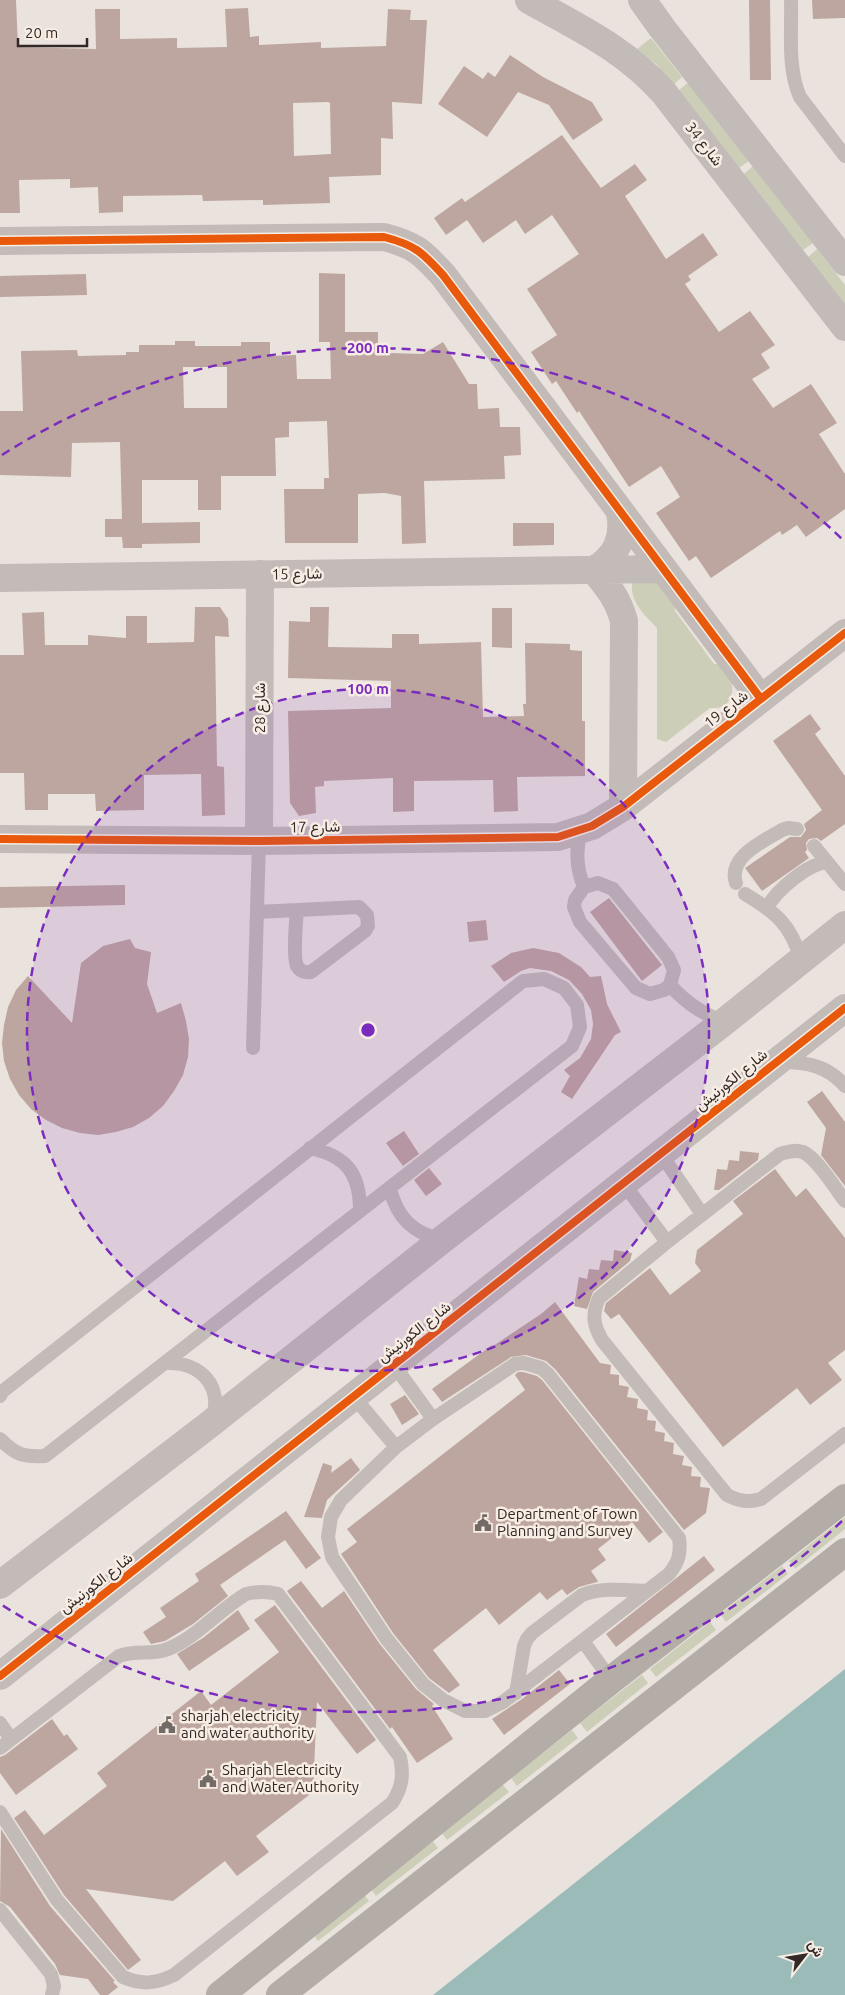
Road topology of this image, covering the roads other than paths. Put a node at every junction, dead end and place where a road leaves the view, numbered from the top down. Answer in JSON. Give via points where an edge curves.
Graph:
{"nodes":[{"id":1,"x":529,"y":0,"type":"edge"},
{"id":2,"x":536,"y":0,"type":"edge"},
{"id":3,"x":548,"y":0,"type":"edge"},
{"id":4,"x":642,"y":0,"type":"edge"},
{"id":5,"x":791,"y":0,"type":"edge"},
{"id":6,"x":845,"y":156,"type":"edge"},
{"id":7,"x":0,"y":241,"type":"edge"},
{"id":8,"x":841,"y":253,"type":"edge"},
{"id":9,"x":845,"y":327,"type":"edge"},
{"id":10,"x":620,"y":513,"type":"junction"},
{"id":11,"x":662,"y":569,"type":"junction"},
{"id":12,"x":594,"y":570,"type":"junction"},
{"id":13,"x":260,"y":574,"type":"junction"},
{"id":14,"x":0,"y":578,"type":"edge"},
{"id":15,"x":845,"y":634,"type":"edge"},
{"id":16,"x":761,"y":700,"type":"junction"},
{"id":17,"x":623,"y":806,"type":"junction"},
{"id":18,"x":797,"y":829,"type":"dead end"},
{"id":19,"x":581,"y":831,"type":"junction"},
{"id":20,"x":0,"y":839,"type":"edge"},
{"id":21,"x":259,"y":841,"type":"junction"},
{"id":22,"x":814,"y":846,"type":"dead end"},
{"id":23,"x":827,"y":862,"type":"junction"},
{"id":24,"x":736,"y":882,"type":"dead end"},
{"id":25,"x":845,"y":884,"type":"edge"},
{"id":26,"x":584,"y":887,"type":"junction"},
{"id":27,"x":745,"y":894,"type":"dead end"},
{"id":28,"x":767,"y":908,"type":"junction"},
{"id":29,"x":297,"y":910,"type":"junction"},
{"id":30,"x":257,"y":912,"type":"junction"},
{"id":31,"x":845,"y":924,"type":"edge"},
{"id":32,"x":801,"y":960,"type":"junction"},
{"id":33,"x":670,"y":985,"type":"junction"},
{"id":34,"x":845,"y":1008,"type":"edge"},
{"id":35,"x":724,"y":1022,"type":"junction"},
{"id":36,"x":253,"y":1048,"type":"dead end"},
{"id":37,"x":776,"y":1063,"type":"junction"},
{"id":38,"x":845,"y":1086,"type":"edge"},
{"id":39,"x":310,"y":1148,"type":"junction"},
{"id":40,"x":662,"y":1154,"type":"junction"},
{"id":41,"x":624,"y":1184,"type":"junction"},
{"id":42,"x":390,"y":1189,"type":"junction"},
{"id":43,"x":845,"y":1201,"type":"edge"},
{"id":44,"x":360,"y":1211,"type":"junction"},
{"id":45,"x":702,"y":1214,"type":"junction"},
{"id":46,"x":443,"y":1240,"type":"junction"},
{"id":47,"x":667,"y":1242,"type":"junction"},
{"id":48,"x":166,"y":1362,"type":"junction"},
{"id":49,"x":394,"y":1365,"type":"junction"},
{"id":50,"x":0,"y":1396,"type":"edge"},
{"id":51,"x":354,"y":1397,"type":"junction"},
{"id":52,"x":433,"y":1419,"type":"junction"},
{"id":53,"x":210,"y":1424,"type":"junction"},
{"id":54,"x":845,"y":1434,"type":"edge"},
{"id":55,"x":0,"y":1439,"type":"edge"},
{"id":56,"x":396,"y":1447,"type":"junction"},
{"id":57,"x":845,"y":1498,"type":"edge"},
{"id":58,"x":845,"y":1552,"type":"edge"},
{"id":59,"x":0,"y":1585,"type":"edge"},
{"id":60,"x":647,"y":1591,"type":"junction"},
{"id":61,"x":583,"y":1641,"type":"junction"},
{"id":62,"x":0,"y":1676,"type":"edge"},
{"id":63,"x":611,"y":1680,"type":"junction"},
{"id":64,"x":516,"y":1693,"type":"junction"},
{"id":65,"x":0,"y":1724,"type":"edge"},
{"id":66,"x":11,"y":1739,"type":"junction"},
{"id":67,"x":0,"y":1748,"type":"edge"},
{"id":68,"x":0,"y":1812,"type":"edge"},
{"id":69,"x":0,"y":1910,"type":"edge"},
{"id":70,"x":52,"y":1995,"type":"edge"},
{"id":71,"x":220,"y":1995,"type":"edge"},
{"id":72,"x":280,"y":1995,"type":"edge"}],
"edges":[{"from":1,"to":9,"type":"street","name":"شارع 34","via":[[614,48],[649,76]]},
{"from":2,"to":3,"type":"street"},
{"from":4,"to":8,"type":"street"},
{"from":5,"to":6,"type":"lane","via":[[796,89]]},
{"from":7,"to":10,"type":"street","via":[[384,237],[406,242],[422,252],[443,275]]},
{"from":10,"to":11,"type":"street"},
{"from":10,"to":12,"type":"street","via":[[622,525],[617,547],[612,556]]},
{"from":11,"to":12,"type":"street","name":"شارع 15"},
{"from":11,"to":16,"type":"street"},
{"from":12,"to":13,"type":"street","name":"شارع 15"},
{"from":12,"to":17,"type":"street","via":[[611,590],[624,621]]},
{"from":13,"to":14,"type":"street","name":"شارع 15"},
{"from":13,"to":21,"type":"street","name":"شارع 28"},
{"from":15,"to":16,"type":"street","name":"شارع 19"},
{"from":16,"to":17,"type":"street","name":"شارع 19"},
{"from":17,"to":19,"type":"street","name":"شارع 17"},
{"from":18,"to":24,"type":"lane","via":[[782,830],[740,859],[734,871]]},
{"from":19,"to":21,"type":"street","name":"شارع 17","via":[[558,837]]},
{"from":19,"to":26,"type":"lane","via":[[577,865]]},
{"from":20,"to":21,"type":"street","name":"شارع 17"},
{"from":21,"to":30,"type":"lane"},
{"from":22,"to":23,"type":"lane"},
{"from":23,"to":25,"type":"lane"},
{"from":23,"to":28,"type":"lane","via":[[810,867],[779,892]]},
{"from":26,"to":33,"type":"lane","via":[[598,883],[612,889],[668,957],[674,970]]},
{"from":26,"to":33,"type":"lane","via":[[575,900],[576,915],[636,988],[658,993]]},
{"from":27,"to":28,"type":"lane"},
{"from":28,"to":32,"type":"lane","via":[[778,916],[791,934]]},
{"from":29,"to":29,"type":"lane","via":[[358,907],[367,915],[368,926],[311,972],[306,972],[296,963]]},
{"from":29,"to":30,"type":"lane"},
{"from":30,"to":36,"type":"lane"},
{"from":31,"to":32,"type":"street"},
{"from":32,"to":35,"type":"street"},
{"from":33,"to":35,"type":"lane","via":[[688,1003],[711,1018]]},
{"from":34,"to":37,"type":"street","name":"شارع الكورنيش"},
{"from":35,"to":46,"type":"street"},
{"from":37,"to":38,"type":"lane","via":[[823,1068]]},
{"from":37,"to":40,"type":"street","name":"شارع الكورنيش"},
{"from":39,"to":42,"type":"lane","via":[[523,981],[544,979],[564,988],[577,1005],[580,1026],[572,1046]]},
{"from":39,"to":44,"type":"lane","via":[[326,1151],[349,1168],[357,1181]]},
{"from":39,"to":50,"type":"lane","via":[[3,1390]]},
{"from":40,"to":41,"type":"street","name":"شارع الكورنيش"},
{"from":40,"to":45,"type":"lane"},
{"from":41,"to":47,"type":"lane"},
{"from":41,"to":49,"type":"street","name":"شارع الكورنيش"},
{"from":42,"to":44,"type":"lane"},
{"from":42,"to":46,"type":"lane","via":[[393,1202],[407,1224],[424,1235]]},
{"from":43,"to":45,"type":"lane","via":[[814,1160],[804,1152],[792,1150],[780,1154]]},
{"from":44,"to":48,"type":"lane"},
{"from":45,"to":47,"type":"lane"},
{"from":46,"to":53,"type":"street"},
{"from":47,"to":54,"type":"lane","via":[[600,1298],[594,1314],[596,1330],[727,1495],[737,1501],[761,1499]]},
{"from":48,"to":53,"type":"lane","via":[[188,1365],[206,1378],[215,1400]]},
{"from":48,"to":55,"type":"lane","via":[[45,1456],[28,1457],[12,1451]]},
{"from":49,"to":51,"type":"street","name":"شارع الكورنيش"},
{"from":49,"to":52,"type":"lane"},
{"from":51,"to":56,"type":"lane"},
{"from":51,"to":62,"type":"street","name":"شارع الكورنيش"},
{"from":52,"to":56,"type":"lane"},
{"from":52,"to":60,"type":"lane","via":[[515,1364],[541,1368],[679,1538],[679,1557],[675,1566]]},
{"from":53,"to":59,"type":"street"},
{"from":56,"to":64,"type":"lane","via":[[341,1500],[331,1517],[328,1537],[332,1557],[386,1638],[423,1684],[443,1700],[465,1711],[475,1712],[495,1707]]},
{"from":57,"to":63,"type":"main road"},
{"from":58,"to":72,"type":"main road"},
{"from":60,"to":61,"type":"lane"},
{"from":60,"to":64,"type":"lane","via":[[589,1592],[532,1633],[524,1646]]},
{"from":61,"to":63,"type":"lane"},
{"from":61,"to":64,"type":"lane"},
{"from":63,"to":71,"type":"main road"},
{"from":65,"to":66,"type":"lane"},
{"from":66,"to":67,"type":"lane"},
{"from":66,"to":68,"type":"lane","via":[[119,1656],[135,1651],[160,1652],[168,1649],[246,1594],[268,1591],[278,1594],[400,1757],[402,1781],[392,1804],[174,1975],[149,1984],[122,1977],[54,1895]]},
{"from":69,"to":70,"type":"lane","via":[[52,1974]]}]}
